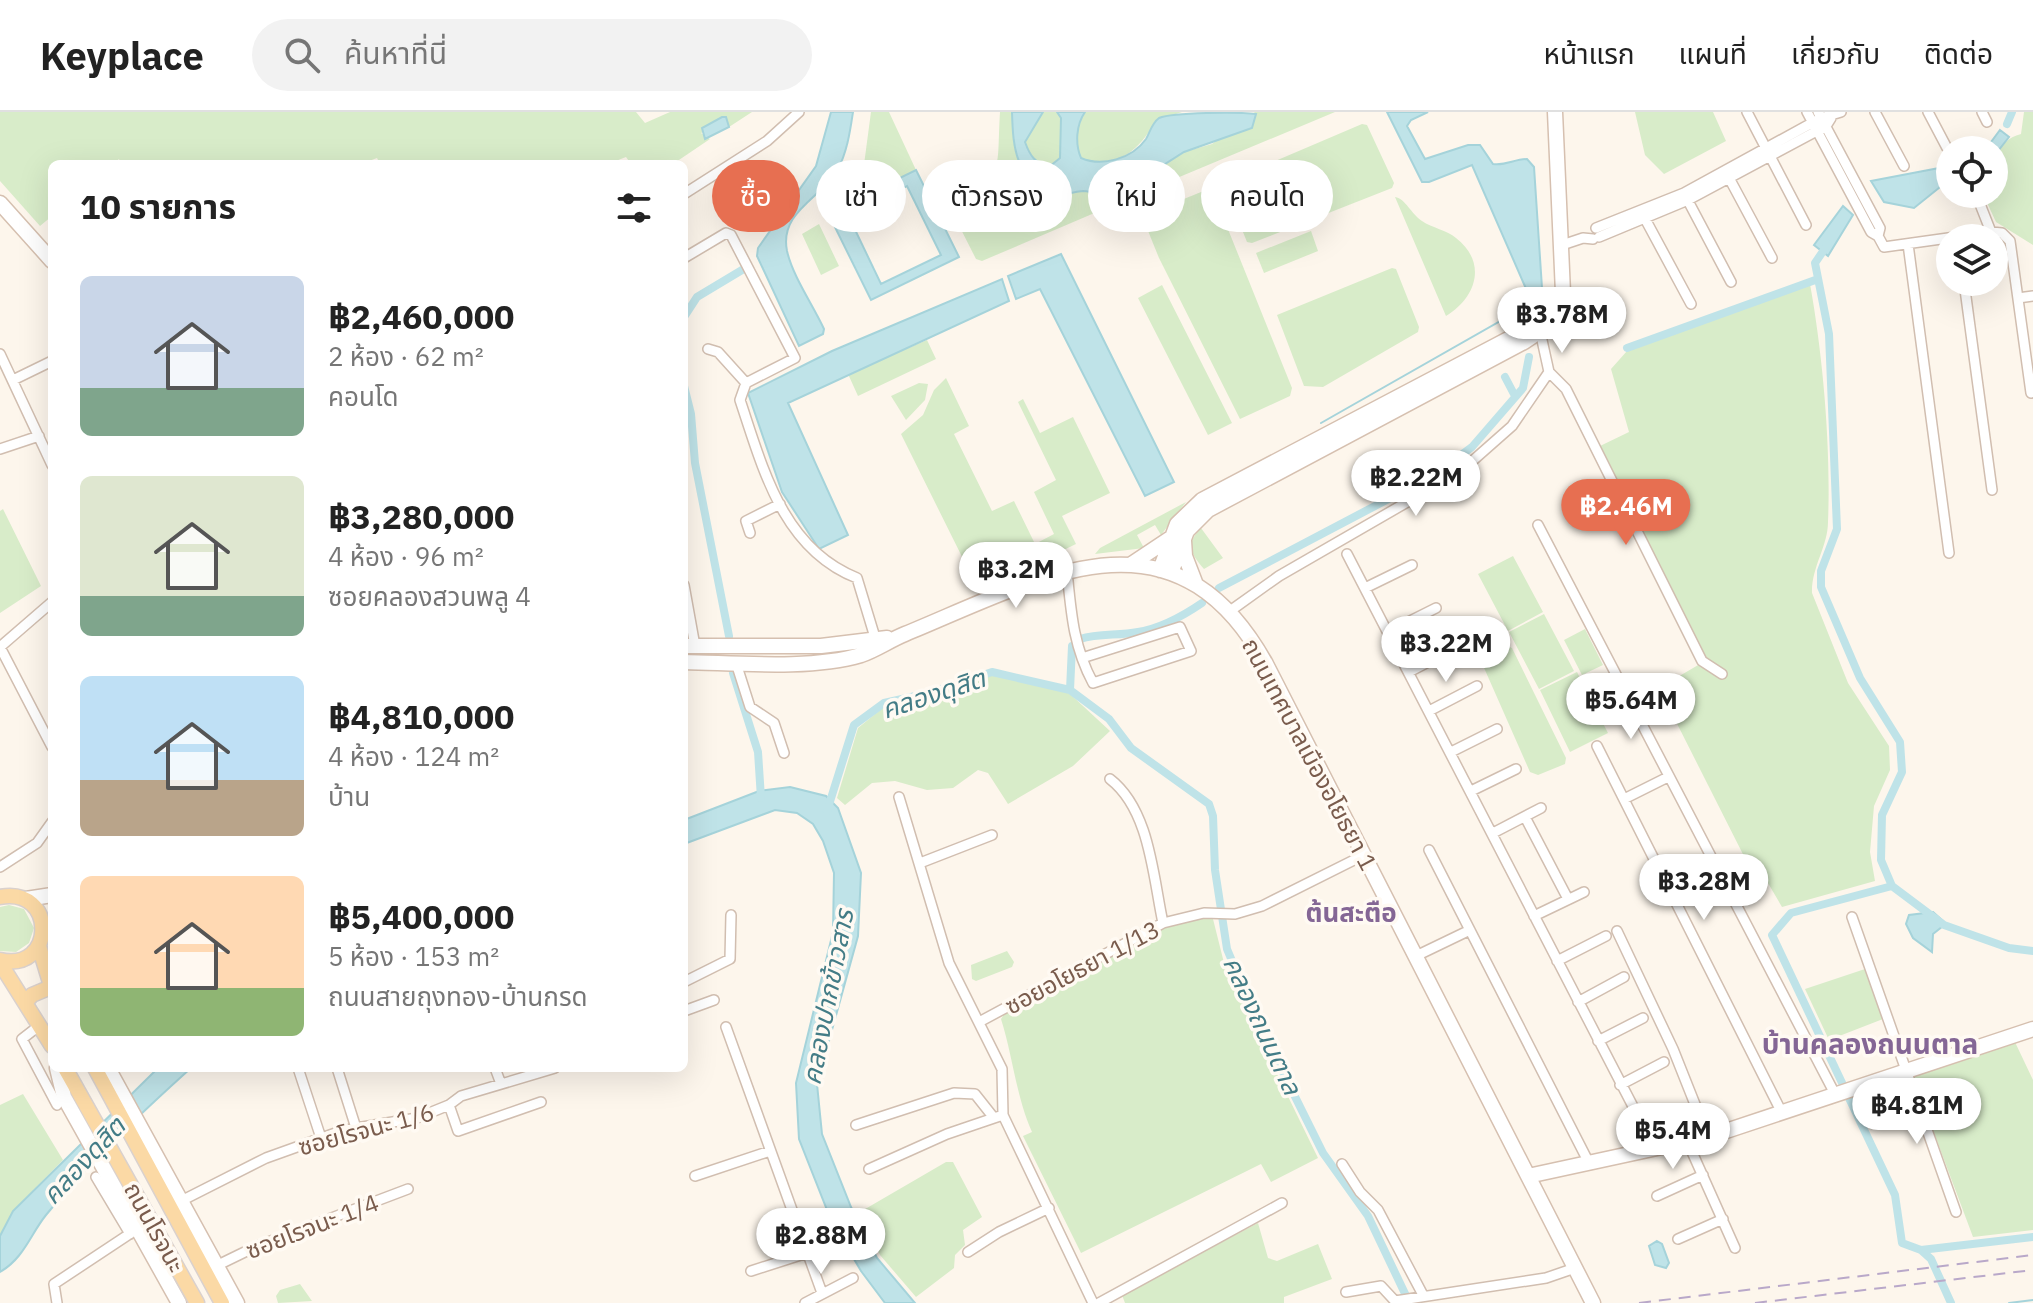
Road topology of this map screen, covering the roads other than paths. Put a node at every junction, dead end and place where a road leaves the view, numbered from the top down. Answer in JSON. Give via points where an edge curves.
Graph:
{"nodes":[{"id":1,"x":799,"y":112,"type":"edge"},
{"id":2,"x":1546,"y":112,"type":"edge"},
{"id":3,"x":1555,"y":112,"type":"edge"},
{"id":4,"x":1747,"y":112,"type":"edge"},
{"id":5,"x":1807,"y":112,"type":"edge"},
{"id":6,"x":1841,"y":112,"type":"edge"},
{"id":7,"x":1875,"y":112,"type":"edge"},
{"id":8,"x":1928,"y":112,"type":"edge"},
{"id":9,"x":1821,"y":121,"type":"edge"},
{"id":10,"x":1941,"y":136,"type":"edge"},
{"id":11,"x":1768,"y":152,"type":"junction"},
{"id":12,"x":1904,"y":166,"type":"dead end"},
{"id":13,"x":1727,"y":174,"type":"junction"},
{"id":14,"x":688,"y":191,"type":"edge"},
{"id":15,"x":1686,"y":196,"type":"junction"},
{"id":16,"x":0,"y":203,"type":"edge"},
{"id":17,"x":1644,"y":216,"type":"junction"},
{"id":18,"x":1806,"y":225,"type":"dead end"},
{"id":19,"x":2008,"y":239,"type":"edge"},
{"id":20,"x":1936,"y":240,"type":"edge"},
{"id":21,"x":1908,"y":244,"type":"junction"},
{"id":22,"x":1562,"y":245,"type":"junction"},
{"id":23,"x":688,"y":256,"type":"edge"},
{"id":24,"x":48,"y":257,"type":"edge"},
{"id":25,"x":1772,"y":258,"type":"dead end"},
{"id":26,"x":1731,"y":282,"type":"dead end"},
{"id":27,"x":1966,"y":296,"type":"edge"},
{"id":28,"x":2033,"y":296,"type":"edge"},
{"id":29,"x":2018,"y":298,"type":"junction"},
{"id":30,"x":1691,"y":304,"type":"dead end"},
{"id":31,"x":1540,"y":331,"type":"junction"},
{"id":32,"x":708,"y":349,"type":"dead end"},
{"id":33,"x":0,"y":354,"type":"edge"},
{"id":34,"x":48,"y":363,"type":"edge"},
{"id":35,"x":1549,"y":372,"type":"junction"},
{"id":36,"x":13,"y":380,"type":"junction"},
{"id":37,"x":746,"y":383,"type":"junction"},
{"id":38,"x":2031,"y":393,"type":"edge"},
{"id":39,"x":39,"y":436,"type":"junction"},
{"id":40,"x":0,"y":449,"type":"edge"},
{"id":41,"x":48,"y":456,"type":"edge"},
{"id":42,"x":1992,"y":490,"type":"dead end"},
{"id":43,"x":780,"y":504,"type":"junction"},
{"id":44,"x":1538,"y":525,"type":"dead end"},
{"id":45,"x":750,"y":533,"type":"dead end"},
{"id":46,"x":1178,"y":537,"type":"junction"},
{"id":47,"x":1949,"y":553,"type":"dead end"},
{"id":48,"x":1347,"y":554,"type":"dead end"},
{"id":49,"x":1130,"y":565,"type":"junction"},
{"id":50,"x":1412,"y":565,"type":"dead end"},
{"id":51,"x":1067,"y":571,"type":"junction"},
{"id":52,"x":1166,"y":571,"type":"junction"},
{"id":53,"x":1195,"y":582,"type":"junction"},
{"id":54,"x":1365,"y":588,"type":"junction"},
{"id":55,"x":48,"y":605,"type":"edge"},
{"id":56,"x":1436,"y":608,"type":"dead end"},
{"id":57,"x":1230,"y":611,"type":"junction"},
{"id":58,"x":1388,"y":632,"type":"junction"},
{"id":59,"x":877,"y":643,"type":"junction"},
{"id":60,"x":689,"y":646,"type":"edge"},
{"id":61,"x":0,"y":647,"type":"edge"},
{"id":62,"x":1457,"y":647,"type":"dead end"},
{"id":63,"x":1082,"y":658,"type":"junction"},
{"id":64,"x":688,"y":662,"type":"edge"},
{"id":65,"x":736,"y":663,"type":"junction"},
{"id":66,"x":1409,"y":672,"type":"junction"},
{"id":67,"x":1722,"y":674,"type":"dead end"},
{"id":68,"x":1477,"y":686,"type":"dead end"},
{"id":69,"x":1429,"y":711,"type":"junction"},
{"id":70,"x":48,"y":726,"type":"edge"},
{"id":71,"x":1497,"y":729,"type":"dead end"},
{"id":72,"x":1597,"y":746,"type":"dead end"},
{"id":73,"x":1451,"y":752,"type":"junction"},
{"id":74,"x":784,"y":753,"type":"dead end"},
{"id":75,"x":1516,"y":769,"type":"dead end"},
{"id":76,"x":1668,"y":777,"type":"junction"},
{"id":77,"x":1110,"y":779,"type":"dead end"},
{"id":78,"x":1471,"y":791,"type":"junction"},
{"id":79,"x":899,"y":797,"type":"dead end"},
{"id":80,"x":1624,"y":799,"type":"junction"},
{"id":81,"x":1541,"y":808,"type":"dead end"},
{"id":82,"x":1525,"y":817,"type":"junction"},
{"id":83,"x":48,"y":828,"type":"edge"},
{"id":84,"x":1493,"y":833,"type":"junction"},
{"id":85,"x":992,"y":835,"type":"dead end"},
{"id":86,"x":1429,"y":850,"type":"dead end"},
{"id":87,"x":1364,"y":855,"type":"junction"},
{"id":88,"x":920,"y":863,"type":"junction"},
{"id":89,"x":0,"y":867,"type":"edge"},
{"id":90,"x":1584,"y":892,"type":"dead end"},
{"id":91,"x":3,"y":893,"type":"edge"},
{"id":92,"x":48,"y":896,"type":"edge"},
{"id":93,"x":26,"y":899,"type":"junction"},
{"id":94,"x":1568,"y":899,"type":"junction"},
{"id":95,"x":731,"y":915,"type":"dead end"},
{"id":96,"x":1534,"y":916,"type":"junction"},
{"id":97,"x":1852,"y":917,"type":"dead end"},
{"id":98,"x":48,"y":923,"type":"edge"},
{"id":99,"x":1163,"y":923,"type":"junction"},
{"id":100,"x":1470,"y":930,"type":"junction"},
{"id":101,"x":1617,"y":931,"type":"dead end"},
{"id":102,"x":1606,"y":936,"type":"dead end"},
{"id":103,"x":39,"y":946,"type":"junction"},
{"id":104,"x":1416,"y":956,"type":"junction"},
{"id":105,"x":1557,"y":961,"type":"junction"},
{"id":106,"x":0,"y":962,"type":"edge"},
{"id":107,"x":48,"y":975,"type":"edge"},
{"id":108,"x":1624,"y":977,"type":"dead end"},
{"id":109,"x":688,"y":980,"type":"edge"},
{"id":110,"x":48,"y":988,"type":"edge"},
{"id":111,"x":714,"y":1000,"type":"dead end"},
{"id":112,"x":26,"y":1002,"type":"junction"},
{"id":113,"x":1578,"y":1002,"type":"junction"},
{"id":114,"x":688,"y":1010,"type":"edge"},
{"id":115,"x":1643,"y":1018,"type":"dead end"},
{"id":116,"x":981,"y":1021,"type":"junction"},
{"id":117,"x":40,"y":1025,"type":"junction"},
{"id":118,"x":726,"y":1027,"type":"dead end"},
{"id":119,"x":2033,"y":1029,"type":"edge"},
{"id":120,"x":48,"y":1039,"type":"edge"},
{"id":121,"x":1598,"y":1041,"type":"junction"},
{"id":122,"x":1664,"y":1062,"type":"dead end"},
{"id":123,"x":1904,"y":1071,"type":"junction"},
{"id":124,"x":58,"y":1072,"type":"edge"},
{"id":125,"x":67,"y":1072,"type":"edge"},
{"id":126,"x":299,"y":1072,"type":"edge"},
{"id":127,"x":338,"y":1072,"type":"edge"},
{"id":128,"x":496,"y":1072,"type":"edge"},
{"id":129,"x":533,"y":1072,"type":"edge"},
{"id":130,"x":109,"y":1078,"type":"edge"},
{"id":131,"x":501,"y":1084,"type":"junction"},
{"id":132,"x":1620,"y":1085,"type":"junction"},
{"id":133,"x":1835,"y":1094,"type":"junction"},
{"id":134,"x":541,"y":1102,"type":"dead end"},
{"id":135,"x":57,"y":1105,"type":"dead end"},
{"id":136,"x":449,"y":1105,"type":"junction"},
{"id":137,"x":1684,"y":1110,"type":"dead end"},
{"id":138,"x":1782,"y":1113,"type":"junction"},
{"id":139,"x":999,"y":1116,"type":"junction"},
{"id":140,"x":856,"y":1125,"type":"dead end"},
{"id":141,"x":356,"y":1128,"type":"junction"},
{"id":142,"x":1644,"y":1130,"type":"junction"},
{"id":143,"x":1708,"y":1137,"type":"junction"},
{"id":144,"x":321,"y":1138,"type":"junction"},
{"id":145,"x":1688,"y":1143,"type":"junction"},
{"id":146,"x":143,"y":1144,"type":"junction"},
{"id":147,"x":1651,"y":1150,"type":"junction"},
{"id":148,"x":770,"y":1151,"type":"junction"},
{"id":149,"x":1588,"y":1161,"type":"junction"},
{"id":150,"x":1342,"y":1164,"type":"dead end"},
{"id":151,"x":869,"y":1169,"type":"dead end"},
{"id":152,"x":1703,"y":1175,"type":"junction"},
{"id":153,"x":695,"y":1176,"type":"dead end"},
{"id":154,"x":1528,"y":1176,"type":"junction"},
{"id":155,"x":408,"y":1189,"type":"dead end"},
{"id":156,"x":1657,"y":1196,"type":"dead end"},
{"id":157,"x":181,"y":1201,"type":"junction"},
{"id":158,"x":1282,"y":1203,"type":"dead end"},
{"id":159,"x":1049,"y":1208,"type":"junction"},
{"id":160,"x":1956,"y":1212,"type":"dead end"},
{"id":161,"x":1723,"y":1219,"type":"junction"},
{"id":162,"x":134,"y":1231,"type":"junction"},
{"id":163,"x":1678,"y":1239,"type":"dead end"},
{"id":164,"x":1735,"y":1248,"type":"dead end"},
{"id":165,"x":968,"y":1252,"type":"dead end"},
{"id":166,"x":807,"y":1253,"type":"junction"},
{"id":167,"x":216,"y":1266,"type":"junction"},
{"id":168,"x":1575,"y":1268,"type":"junction"},
{"id":169,"x":751,"y":1271,"type":"dead end"},
{"id":170,"x":853,"y":1278,"type":"dead end"},
{"id":171,"x":1346,"y":1292,"type":"dead end"},
{"id":172,"x":822,"y":1293,"type":"junction"},
{"id":173,"x":1419,"y":1296,"type":"junction"},
{"id":174,"x":1116,"y":1300,"type":"edge"},
{"id":175,"x":57,"y":1303,"type":"edge"},
{"id":176,"x":179,"y":1303,"type":"edge"},
{"id":177,"x":197,"y":1303,"type":"edge"},
{"id":178,"x":222,"y":1303,"type":"edge"},
{"id":179,"x":237,"y":1303,"type":"edge"},
{"id":180,"x":807,"y":1303,"type":"edge"},
{"id":181,"x":1093,"y":1303,"type":"edge"},
{"id":182,"x":1099,"y":1303,"type":"edge"},
{"id":183,"x":1593,"y":1303,"type":"edge"}],
"edges":[{"from":1,"to":14,"type":"street","via":[[767,141]]},
{"from":2,"to":46,"type":"main road","via":[[1554,291],[1544,316],[1202,500],[1187,512]]},
{"from":3,"to":22,"type":"main road"},
{"from":4,"to":11,"type":"street"},
{"from":5,"to":9,"type":"street"},
{"from":6,"to":9,"type":"street"},
{"from":7,"to":12,"type":"street"},
{"from":8,"to":10,"type":"street"},
{"from":9,"to":11,"type":"street"},
{"from":9,"to":21,"type":"street","via":[[1871,232],[1884,247]]},
{"from":11,"to":13,"type":"street"},
{"from":11,"to":18,"type":"street"},
{"from":13,"to":15,"type":"street"},
{"from":13,"to":25,"type":"street"},
{"from":15,"to":17,"type":"street"},
{"from":15,"to":26,"type":"street"},
{"from":16,"to":24,"type":"main road"},
{"from":17,"to":22,"type":"street"},
{"from":17,"to":30,"type":"street"},
{"from":19,"to":29,"type":"street"},
{"from":20,"to":21,"type":"street"},
{"from":21,"to":47,"type":"street"},
{"from":22,"to":31,"type":"main road","via":[[1560,308]]},
{"from":23,"to":37,"type":"street","via":[[731,235],[795,358]]},
{"from":27,"to":42,"type":"street"},
{"from":28,"to":29,"type":"street"},
{"from":29,"to":38,"type":"street"},
{"from":31,"to":35,"type":"street"},
{"from":31,"to":46,"type":"main road","via":[[1208,510]]},
{"from":32,"to":37,"type":"street","via":[[718,352]]},
{"from":33,"to":36,"type":"street"},
{"from":34,"to":36,"type":"street"},
{"from":35,"to":57,"type":"street","via":[[1512,426],[1461,471],[1279,576]]},
{"from":35,"to":67,"type":"street","via":[[1566,389],[1702,661]]},
{"from":36,"to":39,"type":"street"},
{"from":37,"to":43,"type":"street","via":[[740,400]]},
{"from":39,"to":40,"type":"street"},
{"from":39,"to":41,"type":"street"},
{"from":43,"to":45,"type":"street","via":[[746,521]]},
{"from":43,"to":59,"type":"street","via":[[821,560],[857,578]]},
{"from":44,"to":76,"type":"street"},
{"from":46,"to":49,"type":"main road"},
{"from":46,"to":52,"type":"main road"},
{"from":46,"to":53,"type":"main road"},
{"from":48,"to":54,"type":"street"},
{"from":49,"to":51,"type":"main road","name":"ถนนเทศบาลเมืองอโยธยา 1"},
{"from":49,"to":52,"type":"main road","name":"ถนนเทศบาลเมืองอโยธยา 1"},
{"from":50,"to":54,"type":"street"},
{"from":51,"to":59,"type":"main road","name":"ถนนเทศบาลเมืองอโยธยา 1"},
{"from":51,"to":63,"type":"street","via":[[1073,636]]},
{"from":52,"to":53,"type":"main road","name":"ถนนเทศบาลเมืองอโยธยา 1"},
{"from":53,"to":57,"type":"main road","name":"ถนนเทศบาลเมืองอโยธยา 1"},
{"from":54,"to":58,"type":"street"},
{"from":55,"to":61,"type":"street"},
{"from":56,"to":58,"type":"street"},
{"from":57,"to":87,"type":"main road","name":"ถนนเทศบาลเมืองอโยธยา 1","via":[[1266,664]]},
{"from":58,"to":66,"type":"street"},
{"from":59,"to":60,"type":"main road","name":"ถนนเทศบาลเมืองอโยธยา 1"},
{"from":59,"to":65,"type":"main road","name":"ถนนเทศบาลเมืองอโยธยา 1","via":[[833,660]]},
{"from":61,"to":70,"type":"street"},
{"from":62,"to":66,"type":"street"},
{"from":63,"to":63,"type":"street","via":[[1096,684],[1190,654],[1180,627]]},
{"from":64,"to":65,"type":"main road","name":"ถนนเทศบาลเมืองอโยธยา 1"},
{"from":65,"to":74,"type":"street","via":[[750,707],[774,723]]},
{"from":66,"to":69,"type":"street"},
{"from":68,"to":69,"type":"street"},
{"from":69,"to":73,"type":"street"},
{"from":71,"to":73,"type":"street"},
{"from":72,"to":80,"type":"street"},
{"from":73,"to":78,"type":"street"},
{"from":75,"to":78,"type":"street"},
{"from":76,"to":80,"type":"street"},
{"from":76,"to":133,"type":"street"},
{"from":77,"to":99,"type":"street","via":[[1124,789],[1137,816]]},
{"from":78,"to":84,"type":"street"},
{"from":79,"to":88,"type":"street"},
{"from":80,"to":138,"type":"street"},
{"from":81,"to":82,"type":"street"},
{"from":82,"to":84,"type":"street"},
{"from":82,"to":94,"type":"street"},
{"from":83,"to":89,"type":"street","via":[[37,843]]},
{"from":84,"to":96,"type":"street"},
{"from":85,"to":88,"type":"street"},
{"from":86,"to":100,"type":"street"},
{"from":87,"to":99,"type":"street","name":"ซอยอโยธยา 1/13","via":[[1287,896],[1230,914]]},
{"from":87,"to":104,"type":"main road","name":"ถนนเทศบาลเมืองอโยธยา 1"},
{"from":88,"to":116,"type":"street","via":[[949,963]]},
{"from":90,"to":94,"type":"street"},
{"from":91,"to":93,"type":"main road"},
{"from":92,"to":93,"type":"main road"},
{"from":93,"to":98,"type":"main road"},
{"from":94,"to":96,"type":"street"},
{"from":95,"to":109,"type":"street","via":[[730,959]]},
{"from":96,"to":105,"type":"street"},
{"from":97,"to":123,"type":"street"},
{"from":98,"to":103,"type":"main road"},
{"from":99,"to":116,"type":"street","name":"ซอยอโยธยา 1/13"},
{"from":100,"to":104,"type":"street"},
{"from":100,"to":149,"type":"street"},
{"from":101,"to":143,"type":"street"},
{"from":102,"to":105,"type":"street"},
{"from":103,"to":106,"type":"main road","via":[[20,960]]},
{"from":103,"to":107,"type":"main road"},
{"from":104,"to":154,"type":"main road","name":"ถนนเทศบาลเมืองอโยธยา 1"},
{"from":105,"to":113,"type":"street"},
{"from":106,"to":112,"type":"main road"},
{"from":108,"to":113,"type":"street"},
{"from":110,"to":112,"type":"main road"},
{"from":111,"to":114,"type":"street"},
{"from":112,"to":117,"type":"main road"},
{"from":113,"to":121,"type":"street"},
{"from":115,"to":121,"type":"street"},
{"from":116,"to":139,"type":"street","via":[[1002,1069]]},
{"from":117,"to":120,"type":"main road"},
{"from":117,"to":135,"type":"street","via":[[22,1039]]},
{"from":118,"to":148,"type":"street"},
{"from":119,"to":123,"type":"main road"},
{"from":121,"to":132,"type":"street"},
{"from":122,"to":132,"type":"street"},
{"from":123,"to":133,"type":"main road"},
{"from":123,"to":160,"type":"street"},
{"from":124,"to":162,"type":"main road","name":"ถนนโรจนะ","via":[[64,1097]]},
{"from":125,"to":177,"type":"main road","name":"ถนนโรจนะ"},
{"from":126,"to":144,"type":"street"},
{"from":127,"to":141,"type":"street"},
{"from":128,"to":131,"type":"street"},
{"from":129,"to":131,"type":"street","name":"ซอยโรจนะ 1/6"},
{"from":130,"to":146,"type":"main road","name":"ถนนโรจนะ"},
{"from":131,"to":136,"type":"street","name":"ซอยโรจนะ 1/6"},
{"from":132,"to":142,"type":"street"},
{"from":133,"to":138,"type":"main road"},
{"from":134,"to":136,"type":"street","via":[[458,1131]]},
{"from":136,"to":141,"type":"street","name":"ซอยโรจนะ 1/6","via":[[394,1124]]},
{"from":137,"to":142,"type":"street"},
{"from":138,"to":143,"type":"main road"},
{"from":139,"to":140,"type":"street","via":[[975,1094],[954,1093]]},
{"from":139,"to":151,"type":"street"},
{"from":139,"to":159,"type":"street"},
{"from":141,"to":144,"type":"street","name":"ซอยโรจนะ 1/6"},
{"from":142,"to":147,"type":"street"},
{"from":143,"to":145,"type":"main road"},
{"from":144,"to":157,"type":"street","name":"ซอยโรจนะ 1/6","via":[[266,1158]]},
{"from":145,"to":147,"type":"main road"},
{"from":145,"to":152,"type":"street"},
{"from":146,"to":157,"type":"main road","name":"ถนนโรจนะ"},
{"from":146,"to":178,"type":"main road","name":"ถนนโรจนะ"},
{"from":147,"to":149,"type":"main road"},
{"from":148,"to":153,"type":"street"},
{"from":148,"to":166,"type":"street"},
{"from":149,"to":154,"type":"main road"},
{"from":150,"to":173,"type":"street","via":[[1378,1210]]},
{"from":152,"to":156,"type":"street"},
{"from":152,"to":161,"type":"street"},
{"from":154,"to":168,"type":"main road","name":"ถนนเทศบาลเมืองอโยธยา 1"},
{"from":155,"to":167,"type":"street","name":"ซอยโรจนะ 1/4"},
{"from":157,"to":167,"type":"main road","name":"ถนนโรจนะ"},
{"from":158,"to":174,"type":"street"},
{"from":159,"to":165,"type":"street"},
{"from":159,"to":181,"type":"street"},
{"from":161,"to":163,"type":"street"},
{"from":161,"to":164,"type":"street"},
{"from":162,"to":175,"type":"street","via":[[54,1284]]},
{"from":162,"to":176,"type":"main road","name":"ถนนโรจนะ"},
{"from":166,"to":169,"type":"street"},
{"from":166,"to":172,"type":"street"},
{"from":167,"to":179,"type":"main road","name":"ถนนโรจนะ"},
{"from":168,"to":173,"type":"street","via":[[1546,1278]]},
{"from":168,"to":183,"type":"main road","name":"ถนนเทศบาลเมืองอโยธยา 1"},
{"from":170,"to":172,"type":"street"},
{"from":171,"to":173,"type":"street","via":[[1381,1286],[1395,1301]]},
{"from":172,"to":180,"type":"street"},
{"from":174,"to":182,"type":"street"}]}
